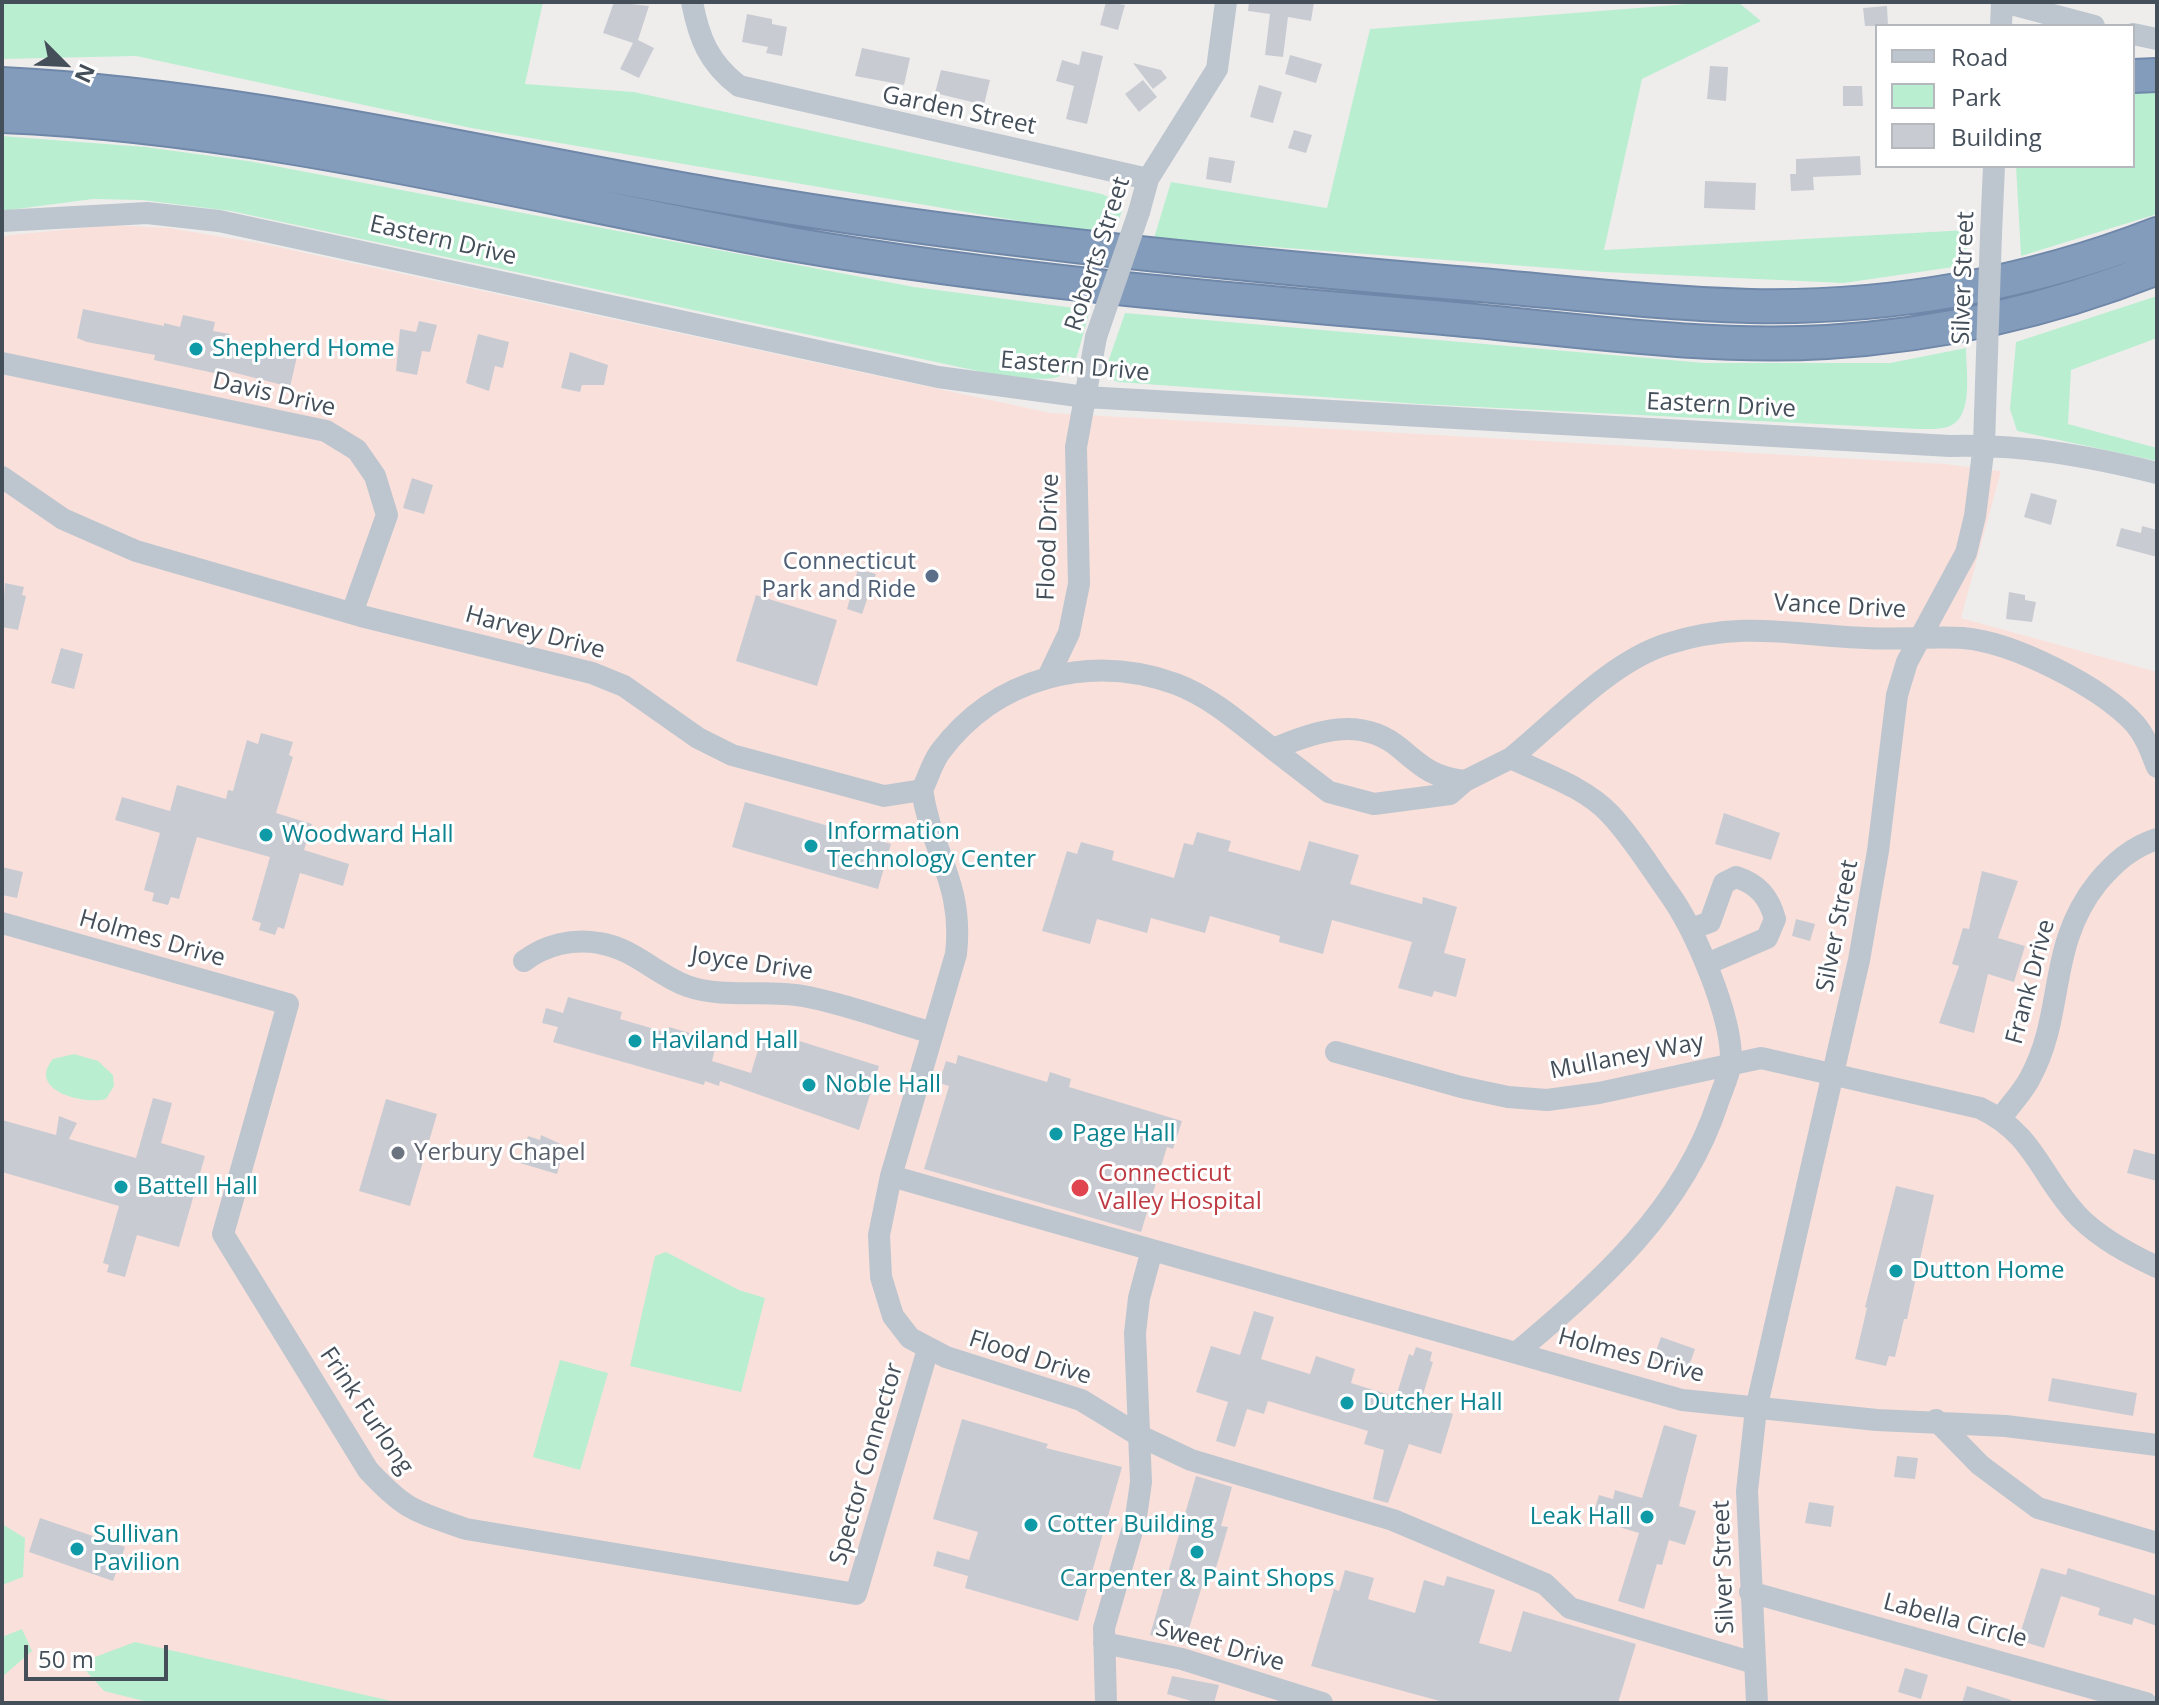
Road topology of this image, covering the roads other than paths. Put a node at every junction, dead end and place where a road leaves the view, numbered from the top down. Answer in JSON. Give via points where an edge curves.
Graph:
{"nodes":[{"id":1,"x":692,"y":2,"type":"edge"},
{"id":2,"x":1226,"y":2,"type":"edge"},
{"id":3,"x":2003,"y":2,"type":"edge"},
{"id":4,"x":2001,"y":24,"type":"edge"},
{"id":5,"x":2086,"y":24,"type":"edge"},
{"id":6,"x":2135,"y":34,"type":"edge"},
{"id":7,"x":2157,"y":39,"type":"edge"},
{"id":8,"x":2157,"y":75,"type":"edge"},
{"id":9,"x":2135,"y":76,"type":"edge"},
{"id":10,"x":2,"y":84,"type":"edge"},
{"id":11,"x":2,"y":116,"type":"edge"},
{"id":12,"x":1994,"y":168,"type":"edge"},
{"id":13,"x":1148,"y":179,"type":"junction"},
{"id":14,"x":2,"y":221,"type":"edge"},
{"id":15,"x":2157,"y":234,"type":"edge"},
{"id":16,"x":2157,"y":268,"type":"edge"},
{"id":17,"x":2,"y":363,"type":"edge"},
{"id":18,"x":1085,"y":397,"type":"junction"},
{"id":19,"x":1984,"y":445,"type":"junction"},
{"id":20,"x":2157,"y":473,"type":"edge"},
{"id":21,"x":2,"y":477,"type":"edge"},
{"id":22,"x":352,"y":613,"type":"junction"},
{"id":23,"x":1919,"y":638,"type":"junction"},
{"id":24,"x":1049,"y":675,"type":"junction"},
{"id":25,"x":1273,"y":749,"type":"junction"},
{"id":26,"x":1511,"y":758,"type":"junction"},
{"id":27,"x":2157,"y":767,"type":"edge"},
{"id":28,"x":1465,"y":781,"type":"junction"},
{"id":29,"x":922,"y":790,"type":"junction"},
{"id":30,"x":2157,"y":839,"type":"edge"},
{"id":31,"x":2,"y":923,"type":"edge"},
{"id":32,"x":1700,"y":926,"type":"junction"},
{"id":33,"x":1728,"y":954,"type":"junction"},
{"id":34,"x":524,"y":961,"type":"dead end"},
{"id":35,"x":1707,"y":964,"type":"junction"},
{"id":36,"x":288,"y":1004,"type":"joint"},
{"id":37,"x":933,"y":1033,"type":"junction"},
{"id":38,"x":1336,"y":1052,"type":"dead end"},
{"id":39,"x":1731,"y":1062,"type":"junction"},
{"id":40,"x":1836,"y":1073,"type":"junction"},
{"id":41,"x":2001,"y":1118,"type":"junction"},
{"id":42,"x":891,"y":1176,"type":"junction"},
{"id":43,"x":1152,"y":1250,"type":"junction"},
{"id":44,"x":2157,"y":1267,"type":"edge"},
{"id":45,"x":928,"y":1349,"type":"junction"},
{"id":46,"x":1516,"y":1353,"type":"junction"},
{"id":47,"x":1756,"y":1409,"type":"junction"},
{"id":48,"x":1936,"y":1420,"type":"junction"},
{"id":49,"x":1140,"y":1436,"type":"junction"},
{"id":50,"x":2157,"y":1445,"type":"edge"},
{"id":51,"x":2157,"y":1543,"type":"edge"},
{"id":52,"x":1750,"y":1592,"type":"junction"},
{"id":53,"x":856,"y":1594,"type":"joint"},
{"id":54,"x":1104,"y":1643,"type":"junction"},
{"id":55,"x":1754,"y":1663,"type":"junction"},
{"id":56,"x":1106,"y":1703,"type":"edge"},
{"id":57,"x":1322,"y":1703,"type":"edge"},
{"id":58,"x":1757,"y":1703,"type":"edge"},
{"id":59,"x":2146,"y":1703,"type":"edge"}],
"edges":[{"from":1,"to":13,"type":"street","name":"Garden Street","via":[[704,51],[730,80],[760,94]]},
{"from":2,"to":13,"type":"street","name":"Roberts Street","via":[[1217,69]]},
{"from":3,"to":4,"type":"street"},
{"from":3,"to":5,"type":"street"},
{"from":6,"to":7,"type":"street"},
{"from":8,"to":9,"type":"highway"},
{"from":10,"to":15,"type":"highway","via":[[138,94],[273,112],[722,196],[945,231],[1175,258],[1686,303],[1821,304],[1967,288],[2105,254]]},
{"from":11,"to":16,"type":"highway","via":[[135,125],[282,145],[776,241],[1012,277],[1677,339],[1824,342],[1899,336],[2043,308]]},
{"from":12,"to":19,"type":"street","name":"Silver Street","bridge":true},
{"from":13,"to":18,"type":"street","name":"Roberts Street","bridge":true,"via":[[1096,337]]},
{"from":14,"to":18,"type":"street","name":"Eastern Drive","via":[[147,213],[219,221],[938,377]]},
{"from":17,"to":22,"type":"street","name":"Davis Drive","via":[[341,437],[375,476],[387,515]]},
{"from":18,"to":19,"type":"street","name":"Eastern Drive"},
{"from":18,"to":24,"type":"street","name":"Flood Drive","via":[[1076,447],[1079,584],[1069,633]]},
{"from":19,"to":20,"type":"street","name":"Eastern Drive","via":[[2074,454]]},
{"from":19,"to":23,"type":"street","name":"Silver Street","via":[[1966,553]]},
{"from":21,"to":22,"type":"street","name":"Harvey Drive","via":[[63,519],[136,551]]},
{"from":22,"to":29,"type":"street","name":"Harvey Drive","via":[[592,673],[624,686],[732,755],[884,796]]},
{"from":23,"to":26,"type":"street","name":"Vance Drive","via":[[1720,630],[1664,645],[1604,679]]},
{"from":23,"to":27,"type":"street","name":"Vance Drive","via":[[1967,638],[2036,659],[2082,683],[2135,724]]},
{"from":23,"to":40,"type":"street","name":"Silver Street","via":[[1897,695],[1878,851]]},
{"from":24,"to":25,"type":"street","via":[[1091,670],[1136,673],[1178,685],[1218,706]]},
{"from":24,"to":29,"type":"street","via":[[962,725],[938,754]]},
{"from":25,"to":28,"type":"street","via":[[1317,732],[1358,728],[1393,742],[1432,774]]},
{"from":25,"to":28,"type":"street","via":[[1329,792],[1363,802],[1428,799],[1450,794]]},
{"from":26,"to":28,"type":"street"},
{"from":26,"to":32,"type":"street","via":[[1577,789],[1611,815]]},
{"from":29,"to":37,"type":"street","name":"Flood Drive","via":[[960,921]]},
{"from":30,"to":41,"type":"street","name":"Frank Drive","via":[[2113,863],[2071,924],[2051,1017],[2031,1078]]},
{"from":31,"to":36,"type":"street","name":"Holmes Drive"},
{"from":32,"to":33,"type":"street"},
{"from":32,"to":33,"type":"street","via":[[1724,883],[1736,877],[1770,899],[1772,931]]},
{"from":32,"to":35,"type":"street"},
{"from":33,"to":35,"type":"street"},
{"from":34,"to":37,"type":"street","name":"Joyce Drive","via":[[539,949],[599,943],[627,952],[688,986],[801,995]]},
{"from":35,"to":39,"type":"street"},
{"from":36,"to":53,"type":"street","name":"Frink Furlong","via":[[223,1234],[336,1421],[368,1470],[398,1502],[466,1529]]},
{"from":37,"to":42,"type":"street","name":"Flood Drive"},
{"from":38,"to":39,"type":"street","name":"Mullaney Way","via":[[1477,1090],[1547,1100]]},
{"from":39,"to":40,"type":"street","name":"Mullaney Way","via":[[1761,1058]]},
{"from":39,"to":46,"type":"street","via":[[1710,1127],[1679,1188],[1602,1281]]},
{"from":40,"to":41,"type":"street","name":"Mullaney Way","via":[[1980,1108]]},
{"from":40,"to":47,"type":"street","name":"Silver Street"},
{"from":41,"to":44,"type":"street","via":[[2021,1134],[2078,1215],[2103,1237]]},
{"from":42,"to":43,"type":"street","name":"Holmes Drive"},
{"from":42,"to":45,"type":"street","name":"Flood Drive","via":[[879,1235],[881,1277],[893,1316],[910,1338]]},
{"from":43,"to":46,"type":"street","name":"Holmes Drive"},
{"from":43,"to":49,"type":"street","via":[[1135,1333]]},
{"from":45,"to":49,"type":"street","name":"Flood Drive","via":[[1081,1400]]},
{"from":45,"to":53,"type":"street","name":"Spector Connector"},
{"from":46,"to":47,"type":"street","name":"Holmes Drive","via":[[1682,1400]]},
{"from":47,"to":48,"type":"street","name":"Holmes Drive"},
{"from":47,"to":52,"type":"street","name":"Silver Street","via":[[1747,1491]]},
{"from":48,"to":50,"type":"street","name":"Holmes Drive"},
{"from":48,"to":51,"type":"street","via":[[1980,1465],[2038,1508]]},
{"from":49,"to":54,"type":"street","via":[[1136,1517]]},
{"from":49,"to":55,"type":"street","name":"Flood Drive","via":[[1191,1460],[1393,1520],[1545,1584],[1570,1608]]},
{"from":52,"to":55,"type":"street","name":"Silver Street"},
{"from":52,"to":59,"type":"street","name":"Labella Circle"},
{"from":54,"to":56,"type":"street"},
{"from":54,"to":57,"type":"street","name":"Sweet Drive","via":[[1182,1659]]},
{"from":55,"to":58,"type":"street","name":"Silver Street"}]}
